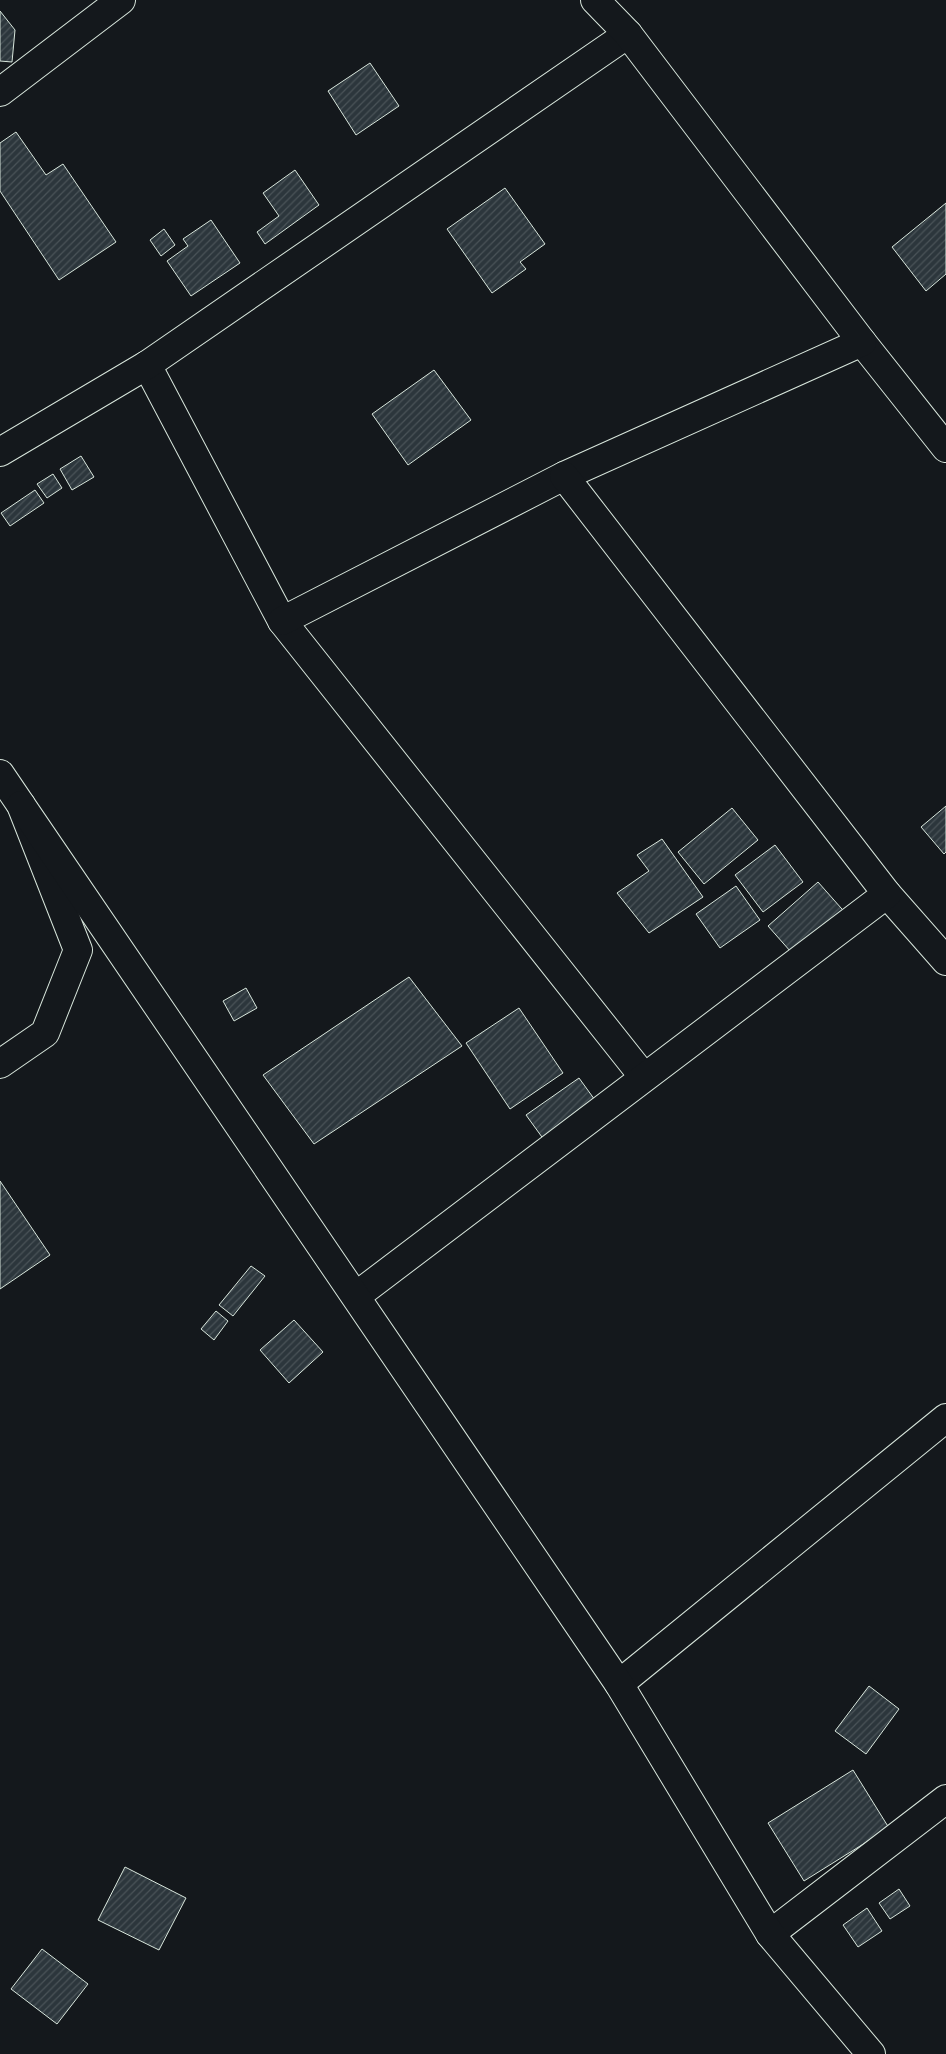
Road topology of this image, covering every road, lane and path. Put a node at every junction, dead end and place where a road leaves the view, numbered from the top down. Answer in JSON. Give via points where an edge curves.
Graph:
{"nodes":[{"id":1,"x":121,"y":0,"type":"edge"},
{"id":2,"x":594,"y":0,"type":"edge"},
{"id":3,"x":628,"y":34,"type":"junction"},
{"id":4,"x":0,"y":92,"type":"edge"},
{"id":5,"x":862,"y":342,"type":"junction"},
{"id":6,"x":147,"y":365,"type":"junction"},
{"id":7,"x":946,"y":448,"type":"edge"},
{"id":8,"x":0,"y":452,"type":"edge"},
{"id":9,"x":564,"y":476,"type":"junction"},
{"id":10,"x":282,"y":621,"type":"junction"},
{"id":11,"x":0,"y":774,"type":"edge"},
{"id":12,"x":21,"y":805,"type":"junction"},
{"id":13,"x":887,"y":894,"type":"junction"},
{"id":14,"x":946,"y":961,"type":"edge"},
{"id":15,"x":0,"y":1064,"type":"edge"},
{"id":16,"x":644,"y":1076,"type":"junction"},
{"id":17,"x":356,"y":1296,"type":"junction"},
{"id":18,"x":946,"y":1418,"type":"edge"},
{"id":19,"x":620,"y":1684,"type":"junction"},
{"id":20,"x":946,"y":1799,"type":"edge"},
{"id":21,"x":770,"y":1934,"type":"junction"},
{"id":22,"x":871,"y":2054,"type":"edge"}],
"edges":[{"from":1,"to":4,"type":"street"},
{"from":2,"to":3,"type":"street"},
{"from":3,"to":5,"type":"street"},
{"from":3,"to":6,"type":"street"},
{"from":5,"to":7,"type":"street"},
{"from":5,"to":9,"type":"street"},
{"from":6,"to":8,"type":"street"},
{"from":6,"to":10,"type":"street"},
{"from":9,"to":10,"type":"street"},
{"from":9,"to":13,"type":"street"},
{"from":10,"to":16,"type":"street"},
{"from":11,"to":12,"type":"street"},
{"from":12,"to":15,"type":"street","via":[[78,950],[45,1034]]},
{"from":12,"to":17,"type":"street"},
{"from":13,"to":14,"type":"street"},
{"from":13,"to":16,"type":"street"},
{"from":16,"to":17,"type":"street"},
{"from":17,"to":19,"type":"street"},
{"from":18,"to":19,"type":"street"},
{"from":19,"to":21,"type":"street"},
{"from":20,"to":21,"type":"street"},
{"from":21,"to":22,"type":"street"}]}
